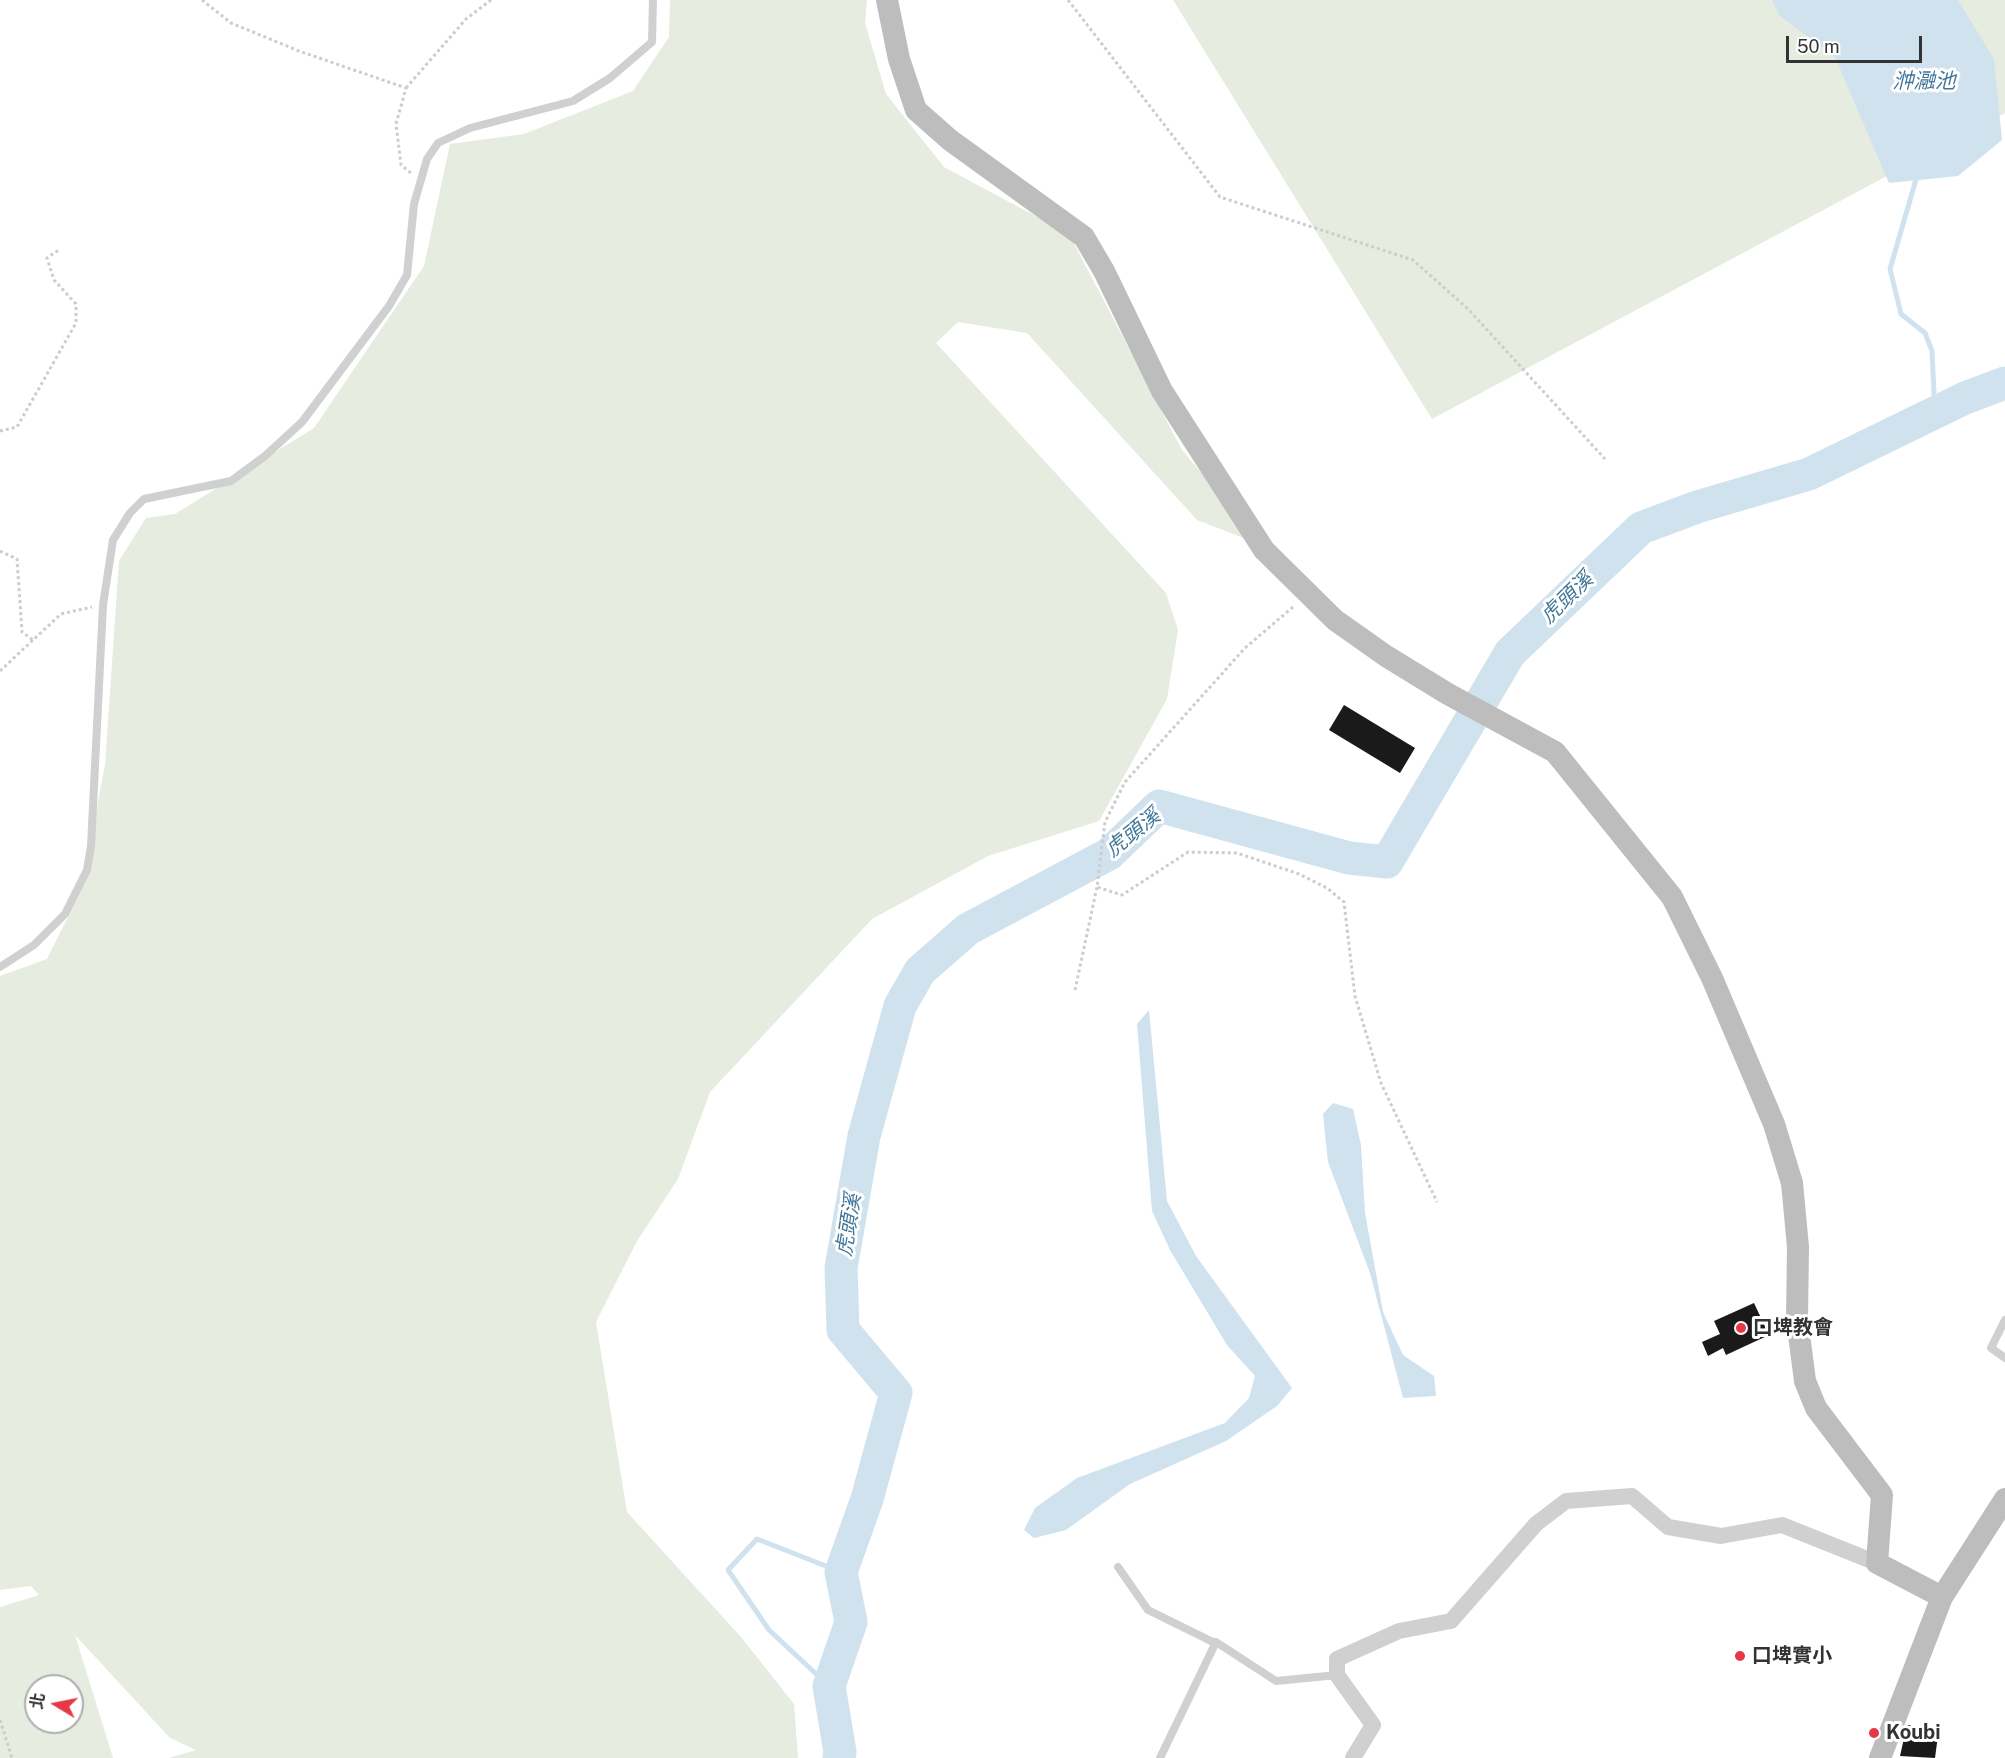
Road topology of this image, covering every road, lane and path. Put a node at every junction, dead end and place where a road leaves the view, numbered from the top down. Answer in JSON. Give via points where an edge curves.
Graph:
{"nodes":[{"id":1,"x":202,"y":0,"type":"edge"},
{"id":2,"x":491,"y":0,"type":"edge"},
{"id":3,"x":653,"y":0,"type":"edge"},
{"id":4,"x":887,"y":0,"type":"edge"},
{"id":5,"x":1068,"y":0,"type":"edge"},
{"id":6,"x":405,"y":88,"type":"junction"},
{"id":7,"x":420,"y":180,"type":"junction"},
{"id":8,"x":60,"y":249,"type":"dead end"},
{"id":9,"x":0,"y":431,"type":"edge"},
{"id":10,"x":1605,"y":459,"type":"dead end"},
{"id":11,"x":0,"y":551,"type":"edge"},
{"id":12,"x":1309,"y":594,"type":"junction"},
{"id":13,"x":103,"y":604,"type":"junction"},
{"id":14,"x":33,"y":640,"type":"junction"},
{"id":15,"x":0,"y":671,"type":"edge"},
{"id":16,"x":1097,"y":887,"type":"junction"},
{"id":17,"x":0,"y":967,"type":"edge"},
{"id":18,"x":1075,"y":990,"type":"dead end"},
{"id":19,"x":1437,"y":1202,"type":"dead end"},
{"id":20,"x":2005,"y":1320,"type":"edge"},
{"id":21,"x":2005,"y":1358,"type":"edge"},
{"id":22,"x":2005,"y":1499,"type":"edge"},
{"id":23,"x":1877,"y":1563,"type":"junction"},
{"id":24,"x":1118,"y":1567,"type":"dead end"},
{"id":25,"x":1942,"y":1597,"type":"junction"},
{"id":26,"x":1215,"y":1643,"type":"junction"},
{"id":27,"x":1337,"y":1675,"type":"junction"},
{"id":28,"x":0,"y":1720,"type":"edge"},
{"id":29,"x":12,"y":1758,"type":"edge"},
{"id":30,"x":1160,"y":1758,"type":"edge"},
{"id":31,"x":1353,"y":1758,"type":"edge"},
{"id":32,"x":1880,"y":1758,"type":"edge"}],
"edges":[{"from":1,"to":6,"type":"path","via":[[231,23]]},
{"from":2,"to":6,"type":"path","via":[[466,19]]},
{"from":3,"to":7,"type":"lane","via":[[652,42],[610,78],[573,101],[470,128],[438,142]]},
{"from":4,"to":12,"type":"street","via":[[899,59],[916,110],[950,141],[1084,237],[1174,410],[1264,550]]},
{"from":5,"to":10,"type":"path","via":[[1220,197],[1413,260],[1468,309]]},
{"from":6,"to":7,"type":"path","via":[[396,124],[401,165]]},
{"from":7,"to":13,"type":"lane","via":[[407,275],[370,332],[302,422],[265,456],[231,481],[144,499],[130,513],[113,540]]},
{"from":8,"to":9,"type":"path","via":[[47,258],[54,280],[76,304],[76,323],[17,427]]},
{"from":11,"to":14,"type":"path","via":[[17,559],[22,632]]},
{"from":12,"to":16,"type":"path","via":[[1245,648],[1125,782],[1105,822]]},
{"from":12,"to":23,"type":"street","via":[[1335,620],[1386,656],[1556,752],[1672,897],[1712,978],[1774,1124],[1792,1183],[1798,1247],[1797,1319],[1805,1381],[1816,1408],[1882,1495]]},
{"from":13,"to":14,"type":"path","via":[[61,614]]},
{"from":13,"to":17,"type":"lane","via":[[87,870],[66,914],[34,945]]},
{"from":14,"to":15,"type":"path"},
{"from":16,"to":18,"type":"path"},
{"from":16,"to":19,"type":"path","via":[[1122,896],[1188,852],[1237,854],[1299,874],[1344,902],[1355,996],[1381,1083]]},
{"from":20,"to":21,"type":"lane","via":[[1991,1348]]},
{"from":22,"to":25,"type":"street"},
{"from":23,"to":25,"type":"street"},
{"from":23,"to":27,"type":"street","via":[[1782,1525],[1721,1536],[1668,1527],[1632,1496],[1566,1501],[1536,1524],[1451,1621],[1399,1631],[1373,1641],[1337,1659]]},
{"from":24,"to":26,"type":"lane","via":[[1148,1610]]},
{"from":25,"to":32,"type":"street"},
{"from":26,"to":27,"type":"lane","via":[[1276,1681]]},
{"from":26,"to":30,"type":"lane"},
{"from":27,"to":31,"type":"street","via":[[1373,1725]]},
{"from":28,"to":29,"type":"path"}]}
